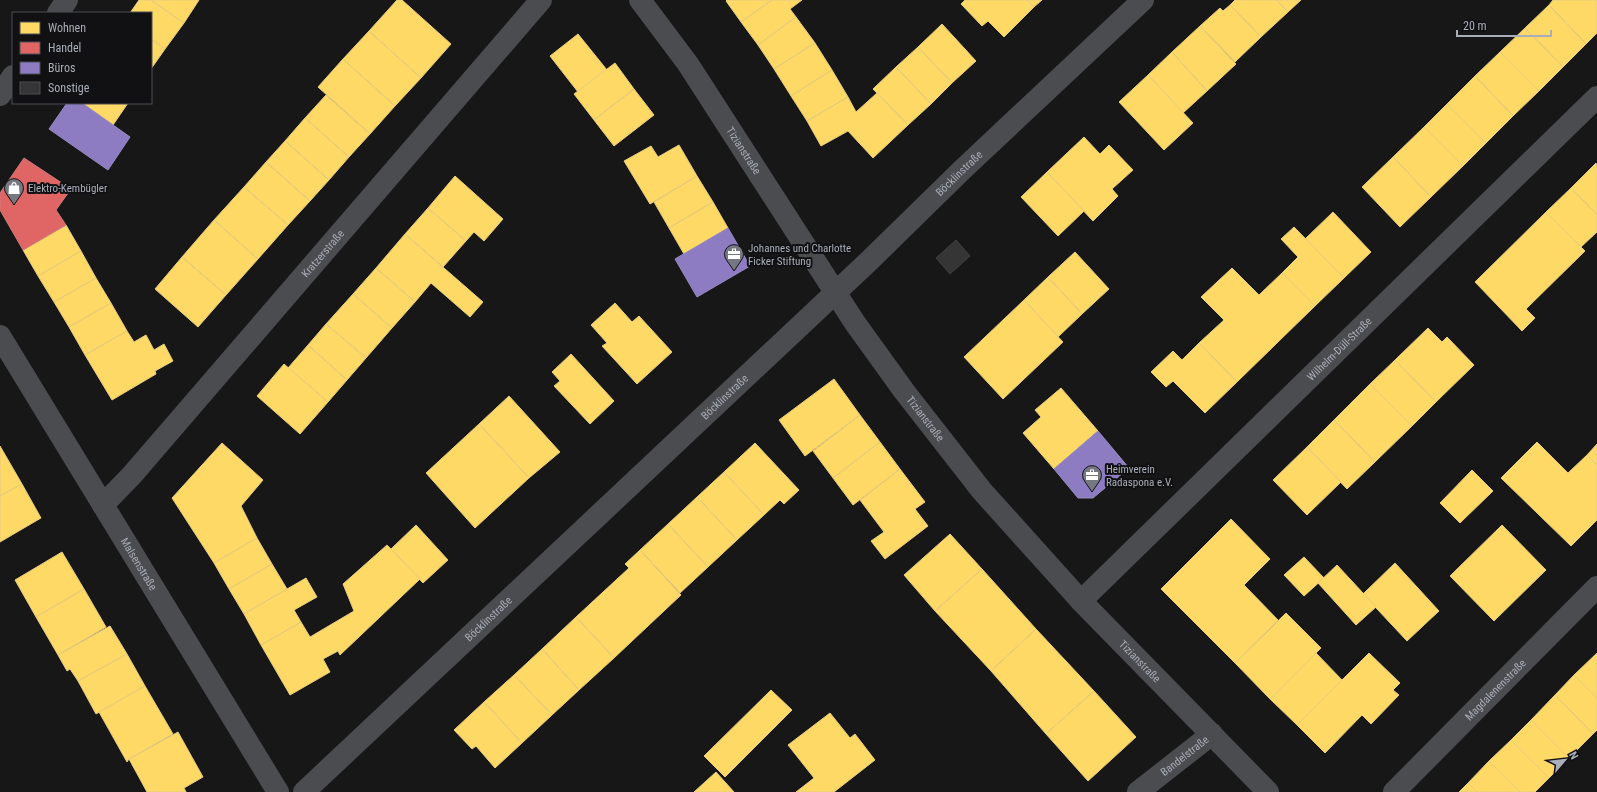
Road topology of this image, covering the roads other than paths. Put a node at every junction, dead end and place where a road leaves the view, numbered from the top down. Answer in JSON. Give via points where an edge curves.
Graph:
{"nodes":[{"id":1,"x":67,"y":0,"type":"edge"},
{"id":2,"x":541,"y":0,"type":"edge"},
{"id":3,"x":640,"y":0,"type":"edge"},
{"id":4,"x":1143,"y":0,"type":"edge"},
{"id":5,"x":59,"y":12,"type":"edge"},
{"id":6,"x":12,"y":77,"type":"edge"},
{"id":7,"x":0,"y":95,"type":"edge"},
{"id":8,"x":1597,"y":97,"type":"edge"},
{"id":9,"x":835,"y":293,"type":"junction"},
{"id":10,"x":0,"y":336,"type":"edge"},
{"id":11,"x":103,"y":506,"type":"junction"},
{"id":12,"x":1597,"y":587,"type":"edge"},
{"id":13,"x":1082,"y":601,"type":"junction"},
{"id":14,"x":1212,"y":734,"type":"junction"},
{"id":15,"x":278,"y":792,"type":"edge"},
{"id":16,"x":304,"y":792,"type":"edge"},
{"id":17,"x":1138,"y":792,"type":"edge"},
{"id":18,"x":1268,"y":792,"type":"edge"},
{"id":19,"x":1394,"y":792,"type":"edge"}],
"edges":[{"from":1,"to":5,"type":"street"},
{"from":2,"to":11,"type":"street","name":"Kratzerstraße"},
{"from":3,"to":9,"type":"street","name":"Tizianstraße","via":[[688,64]]},
{"from":4,"to":9,"type":"street","name":"Böcklinstraße"},
{"from":6,"to":7,"type":"street"},
{"from":8,"to":13,"type":"street","name":"Wilhelm-Düll-Straße"},
{"from":9,"to":13,"type":"street","name":"Tizianstraße","via":[[904,391],[982,491]]},
{"from":9,"to":16,"type":"street","name":"Böcklinstraße"},
{"from":10,"to":11,"type":"street","name":"Malsenstraße"},
{"from":11,"to":15,"type":"street","name":"Malsenstraße"},
{"from":12,"to":19,"type":"street","name":"Magdalenenstraße"},
{"from":13,"to":14,"type":"street","name":"Tizianstraße"},
{"from":14,"to":17,"type":"street","name":"Bandelstraße"},
{"from":14,"to":18,"type":"street","name":"Tizianstraße"}]}
